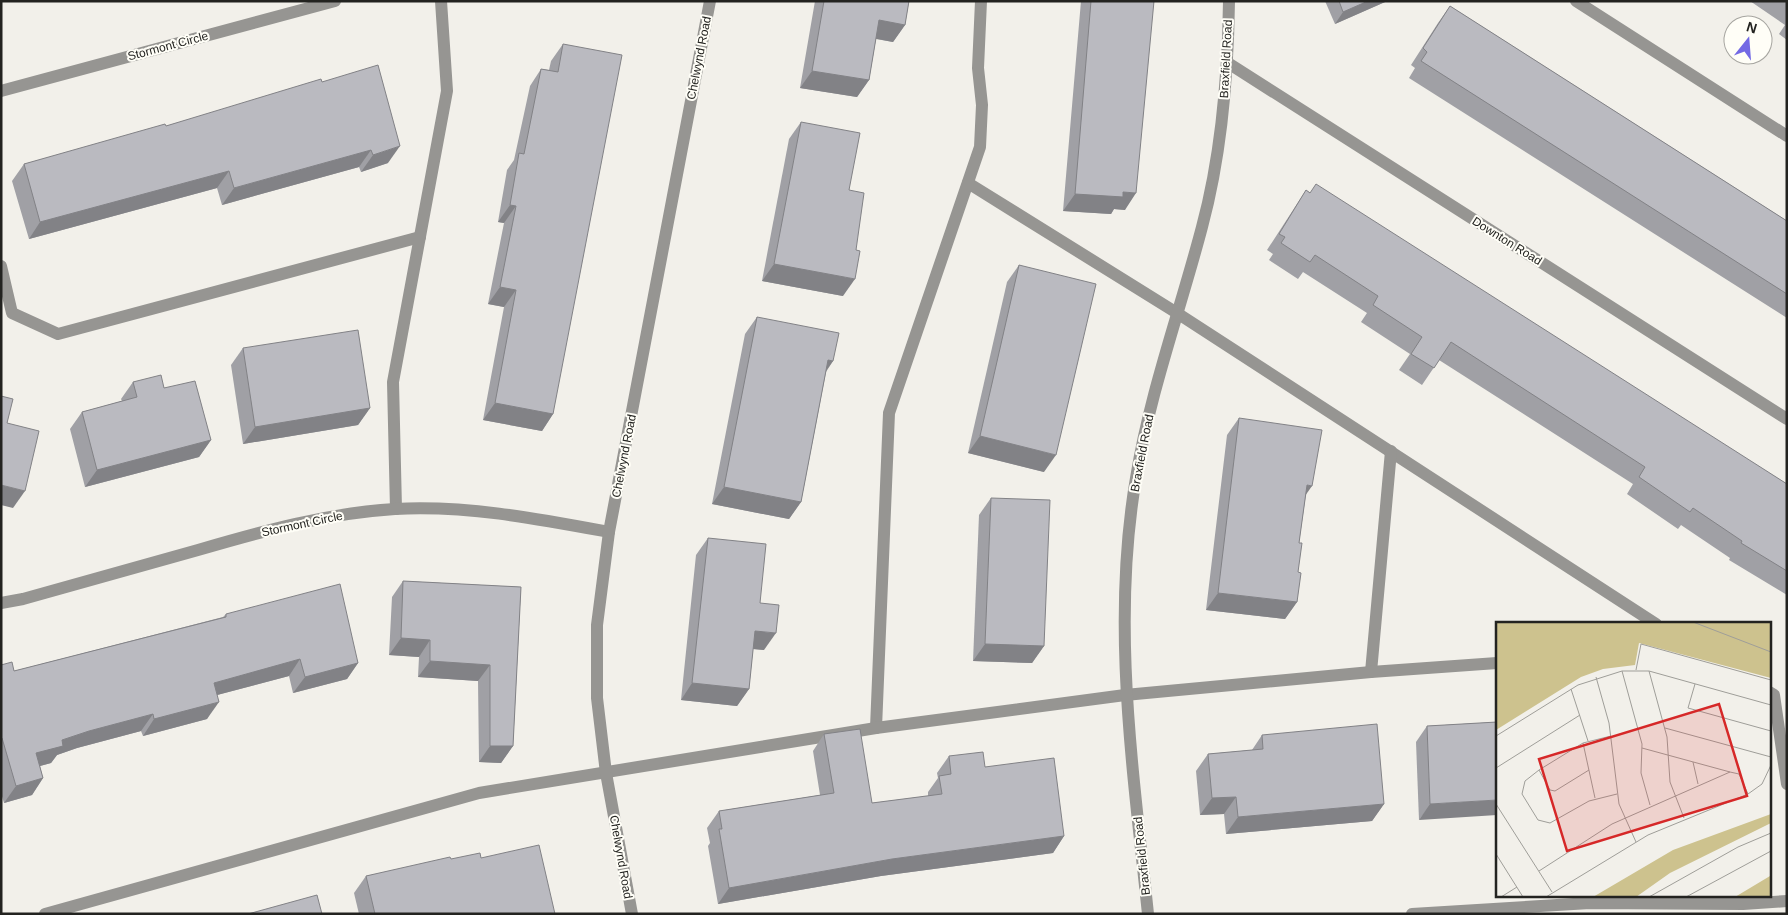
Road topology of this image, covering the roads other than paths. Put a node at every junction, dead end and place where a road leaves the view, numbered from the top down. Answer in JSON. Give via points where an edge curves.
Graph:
{"nodes":[{"id":1,"x":335,"y":1,"type":"edge"},
{"id":2,"x":441,"y":1,"type":"edge"},
{"id":3,"x":710,"y":1,"type":"edge"},
{"id":4,"x":981,"y":1,"type":"edge"},
{"id":5,"x":1229,"y":1,"type":"edge"},
{"id":6,"x":1576,"y":1,"type":"edge"},
{"id":7,"x":1228,"y":63,"type":"junction"},
{"id":8,"x":1,"y":91,"type":"edge"},
{"id":9,"x":1787,"y":136,"type":"edge"},
{"id":10,"x":968,"y":183,"type":"junction"},
{"id":11,"x":420,"y":237,"type":"junction"},
{"id":12,"x":1,"y":266,"type":"edge"},
{"id":13,"x":1177,"y":313,"type":"junction"},
{"id":14,"x":1787,"y":419,"type":"edge"},
{"id":15,"x":1391,"y":451,"type":"junction"},
{"id":16,"x":396,"y":509,"type":"junction"},
{"id":17,"x":609,"y":532,"type":"junction"},
{"id":18,"x":1,"y":603,"type":"edge"},
{"id":19,"x":1653,"y":622,"type":"edge"},
{"id":20,"x":1496,"y":663,"type":"edge"},
{"id":21,"x":1371,"y":672,"type":"junction"},
{"id":22,"x":1770,"y":693,"type":"edge"},
{"id":23,"x":1125,"y":695,"type":"junction"},
{"id":24,"x":876,"y":728,"type":"junction"},
{"id":25,"x":606,"y":773,"type":"junction"},
{"id":26,"x":1787,"y":784,"type":"edge"},
{"id":27,"x":1787,"y":901,"type":"edge"},
{"id":28,"x":45,"y":914,"type":"edge"},
{"id":29,"x":632,"y":914,"type":"edge"},
{"id":30,"x":1148,"y":914,"type":"edge"},
{"id":31,"x":1412,"y":914,"type":"edge"}],
"edges":[{"from":1,"to":8,"type":"street","name":"Stormont Circle"},
{"from":2,"to":11,"type":"street","via":[[447,91]]},
{"from":3,"to":17,"type":"street","name":"Chelwynd Road"},
{"from":4,"to":10,"type":"street","via":[[978,68],[982,105],[980,146]]},
{"from":5,"to":7,"type":"street","name":"Braxfield Road"},
{"from":6,"to":9,"type":"street"},
{"from":7,"to":13,"type":"street","name":"Braxfield Road","via":[[1219,152],[1203,226]]},
{"from":7,"to":14,"type":"street","name":"Downton Road"},
{"from":10,"to":13,"type":"street"},
{"from":10,"to":24,"type":"street","via":[[889,413]]},
{"from":11,"to":12,"type":"street","via":[[58,334],[12,313]]},
{"from":11,"to":16,"type":"street","via":[[393,382]]},
{"from":13,"to":15,"type":"street"},
{"from":13,"to":23,"type":"street","name":"Braxfield Road","via":[[1153,392],[1136,480],[1125,569]]},
{"from":15,"to":19,"type":"street"},
{"from":15,"to":21,"type":"street"},
{"from":16,"to":17,"type":"street","name":"Stormont Circle","via":[[461,510],[526,517]]},
{"from":16,"to":18,"type":"street","name":"Stormont Circle","via":[[335,515],[259,532]]},
{"from":17,"to":25,"type":"street","name":"Chelwynd Road","via":[[597,634],[597,698]]},
{"from":20,"to":21,"type":"street"},
{"from":21,"to":23,"type":"street"},
{"from":22,"to":26,"type":"street","via":[[1774,695]]},
{"from":23,"to":24,"type":"street"},
{"from":23,"to":30,"type":"street","name":"Braxfield Road"},
{"from":24,"to":25,"type":"street"},
{"from":25,"to":28,"type":"street","via":[[480,793]]},
{"from":25,"to":29,"type":"street","name":"Chelwynd Road"},
{"from":27,"to":31,"type":"street","via":[[1742,904],[1590,903]]}]}
